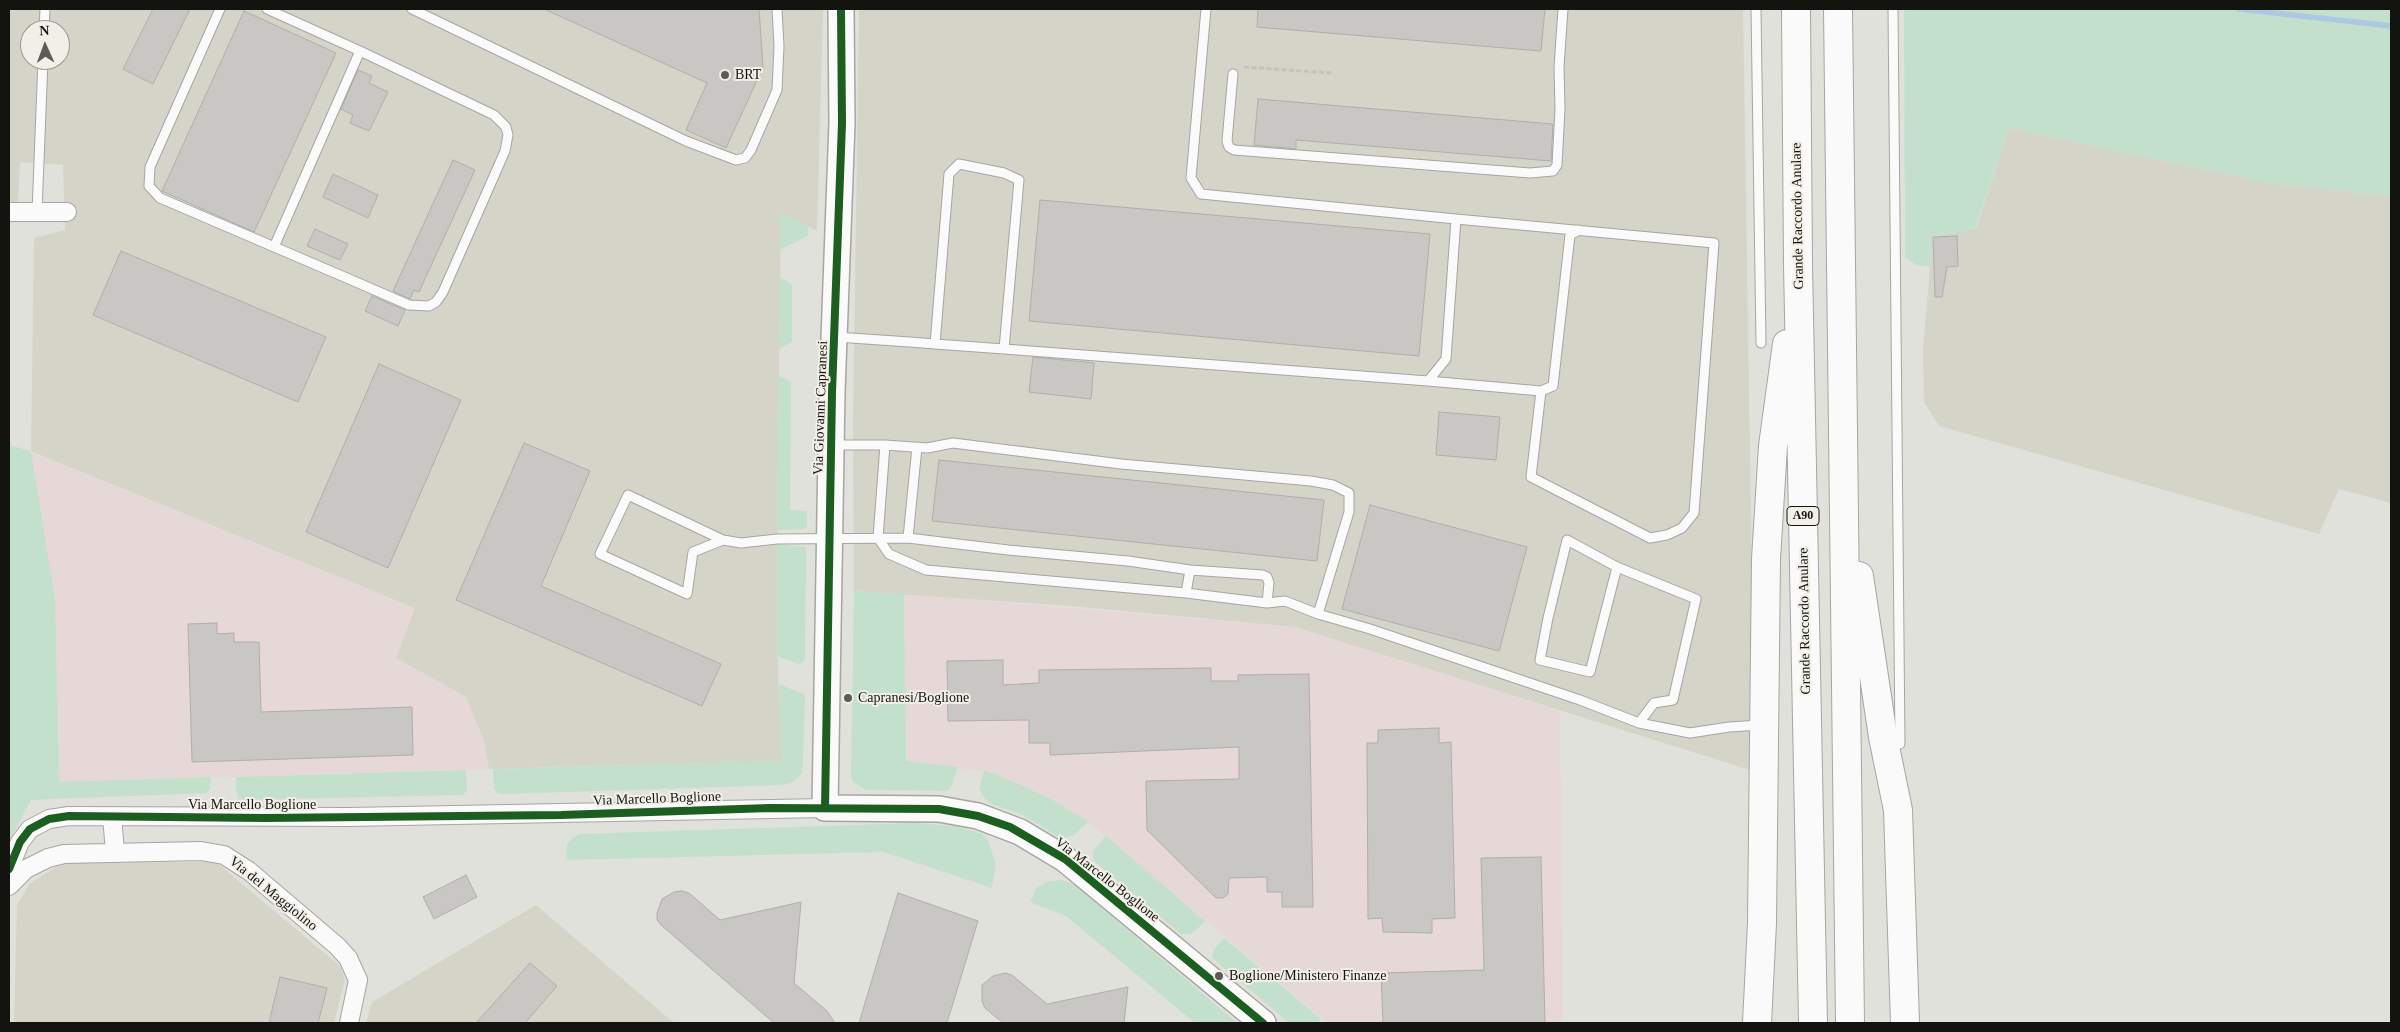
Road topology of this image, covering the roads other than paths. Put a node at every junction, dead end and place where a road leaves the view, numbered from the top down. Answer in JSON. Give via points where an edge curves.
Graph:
{"nodes":[{"id":1,"x":220,"y":9,"type":"edge"},
{"id":2,"x":267,"y":9,"type":"edge"},
{"id":3,"x":412,"y":9,"type":"edge"},
{"id":4,"x":776,"y":9,"type":"edge"},
{"id":5,"x":841,"y":9,"type":"edge"},
{"id":6,"x":1206,"y":9,"type":"edge"},
{"id":7,"x":1563,"y":9,"type":"edge"},
{"id":8,"x":1756,"y":9,"type":"edge"},
{"id":9,"x":1796,"y":9,"type":"edge"},
{"id":10,"x":1838,"y":9,"type":"edge"},
{"id":11,"x":1893,"y":9,"type":"edge"},
{"id":12,"x":360,"y":51,"type":"junction"},
{"id":13,"x":43,"y":70,"type":"edge"},
{"id":14,"x":1235,"y":70,"type":"road end"},
{"id":15,"x":9,"y":212,"type":"edge"},
{"id":16,"x":37,"y":212,"type":"junction"},
{"id":17,"x":66,"y":212,"type":"dead end"},
{"id":18,"x":1456,"y":219,"type":"junction"},
{"id":19,"x":1579,"y":230,"type":"junction"},
{"id":20,"x":274,"y":247,"type":"junction"},
{"id":21,"x":1798,"y":265,"type":"junction"},
{"id":22,"x":836,"y":337,"type":"junction"},
{"id":23,"x":1760,"y":343,"type":"dead end"},
{"id":24,"x":935,"y":344,"type":"junction"},
{"id":25,"x":1004,"y":349,"type":"junction"},
{"id":26,"x":1428,"y":381,"type":"junction"},
{"id":27,"x":1541,"y":391,"type":"junction"},
{"id":28,"x":832,"y":445,"type":"junction"},
{"id":29,"x":884,"y":445,"type":"junction"},
{"id":30,"x":917,"y":448,"type":"junction"},
{"id":31,"x":1843,"y":478,"type":"junction"},
{"id":32,"x":878,"y":538,"type":"junction"},
{"id":33,"x":908,"y":538,"type":"junction"},
{"id":34,"x":830,"y":539,"type":"junction"},
{"id":35,"x":723,"y":540,"type":"junction"},
{"id":36,"x":1618,"y":567,"type":"junction"},
{"id":37,"x":1190,"y":570,"type":"junction"},
{"id":38,"x":1186,"y":593,"type":"junction"},
{"id":39,"x":1267,"y":603,"type":"junction"},
{"id":40,"x":1318,"y":614,"type":"junction"},
{"id":41,"x":1639,"y":722,"type":"junction"},
{"id":42,"x":1764,"y":725,"type":"junction"},
{"id":43,"x":1900,"y":744,"type":"dead end"},
{"id":44,"x":826,"y":808,"type":"junction"},
{"id":45,"x":112,"y":816,"type":"junction"},
{"id":46,"x":115,"y":852,"type":"junction"},
{"id":47,"x":9,"y":869,"type":"edge"},
{"id":48,"x":9,"y":886,"type":"edge"},
{"id":49,"x":349,"y":1023,"type":"edge"},
{"id":50,"x":1262,"y":1023,"type":"edge"},
{"id":51,"x":1757,"y":1023,"type":"edge"},
{"id":52,"x":1813,"y":1023,"type":"edge"},
{"id":53,"x":1850,"y":1023,"type":"edge"},
{"id":54,"x":1905,"y":1023,"type":"edge"}],
"edges":[{"from":1,"to":20,"type":"lane","via":[[150,167],[149,186],[160,198]]},
{"from":2,"to":12,"type":"lane"},
{"from":3,"to":4,"type":"lane","via":[[686,141],[736,160],[745,158],[751,150],[777,90],[779,46]]},
{"from":5,"to":22,"type":"street","name":"Via Giovanni Capranesi","via":[[842,132]]},
{"from":6,"to":18,"type":"lane","via":[[1191,178],[1201,194]]},
{"from":7,"to":14,"type":"lane","via":[[1557,165],[1553,172],[1530,173],[1234,150],[1227,141]]},
{"from":8,"to":23,"type":"lane"},
{"from":9,"to":21,"type":"highway","name":"Grande Raccordo Anulare","number":"A90"},
{"from":10,"to":31,"type":"highway"},
{"from":11,"to":43,"type":"lane"},
{"from":12,"to":20,"type":"lane"},
{"from":12,"to":20,"type":"lane","via":[[494,115],[506,128],[505,151],[443,292],[429,306],[409,305]]},
{"from":13,"to":16,"type":"lane"},
{"from":15,"to":16,"type":"street"},
{"from":16,"to":17,"type":"street"},
{"from":18,"to":19,"type":"lane"},
{"from":18,"to":26,"type":"lane","via":[[1446,359]]},
{"from":19,"to":27,"type":"lane","via":[[1570,235],[1553,386]]},
{"from":19,"to":27,"type":"lane","via":[[1714,243],[1694,513],[1682,528],[1666,536],[1650,538],[1531,477]]},
{"from":21,"to":42,"type":"highway","via":[[1769,490]]},
{"from":21,"to":52,"type":"highway","name":"Grande Raccordo Anulare","number":"A90"},
{"from":22,"to":24,"type":"lane"},
{"from":22,"to":28,"type":"street","name":"Via Giovanni Capranesi"},
{"from":24,"to":25,"type":"lane"},
{"from":24,"to":25,"type":"lane","via":[[950,174],[959,164],[1004,173],[1019,180]]},
{"from":25,"to":26,"type":"lane"},
{"from":26,"to":27,"type":"lane"},
{"from":28,"to":29,"type":"lane"},
{"from":28,"to":34,"type":"street","name":"Via Giovanni Capranesi"},
{"from":29,"to":30,"type":"lane"},
{"from":29,"to":32,"type":"lane"},
{"from":30,"to":33,"type":"lane"},
{"from":30,"to":40,"type":"lane","via":[[953,444],[1333,485],[1349,493],[1349,512]]},
{"from":31,"to":53,"type":"highway"},
{"from":31,"to":54,"type":"highway","via":[[1898,810]]},
{"from":32,"to":33,"type":"lane"},
{"from":32,"to":34,"type":"lane"},
{"from":32,"to":38,"type":"lane","via":[[889,554],[926,570]]},
{"from":33,"to":37,"type":"lane"},
{"from":34,"to":35,"type":"lane","via":[[770,539],[746,543]]},
{"from":34,"to":44,"type":"street","name":"Via Giovanni Capranesi"},
{"from":35,"to":35,"type":"lane","via":[[628,495],[600,554],[687,594],[693,552]]},
{"from":36,"to":36,"type":"lane","via":[[1567,540],[1540,660],[1590,672]]},
{"from":36,"to":41,"type":"lane","via":[[1696,600],[1673,700],[1654,703]]},
{"from":37,"to":38,"type":"lane"},
{"from":37,"to":39,"type":"lane","via":[[1263,575],[1269,583]]},
{"from":38,"to":39,"type":"lane"},
{"from":39,"to":40,"type":"lane","via":[[1285,601]]},
{"from":40,"to":41,"type":"lane"},
{"from":41,"to":42,"type":"lane","via":[[1690,733],[1729,726]]},
{"from":42,"to":51,"type":"highway","via":[[1762,923]]},
{"from":44,"to":45,"type":"street","name":"Via Marcello Boglione","via":[[349,817]]},
{"from":44,"to":50,"type":"street","name":"Via Marcello Boglione","via":[[939,809],[978,816],[1020,832],[1065,859]]},
{"from":45,"to":46,"type":"street"},
{"from":45,"to":47,"type":"street","name":"Via Marcello Boglione","via":[[64,817],[38,823],[20,842]]},
{"from":46,"to":48,"type":"street","name":"Via del Maggiolino","via":[[64,854],[48,858],[19,874]]},
{"from":46,"to":49,"type":"street","name":"Via del Maggiolino","via":[[215,852],[249,871],[348,958],[358,980]]}]}
